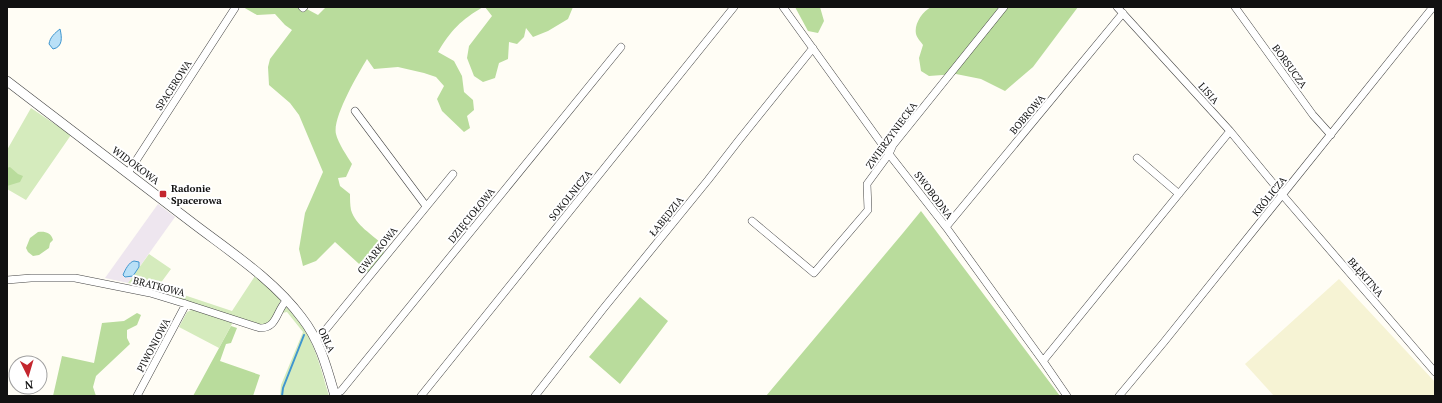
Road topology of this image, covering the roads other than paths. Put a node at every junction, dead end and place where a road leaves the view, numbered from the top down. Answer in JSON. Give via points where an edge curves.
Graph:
{"nodes":[{"id":1,"x":734,"y":7,"type":"edge"},
{"id":2,"x":783,"y":7,"type":"edge"},
{"id":3,"x":1004,"y":7,"type":"edge"},
{"id":4,"x":1117,"y":7,"type":"edge"},
{"id":5,"x":1235,"y":7,"type":"edge"},
{"id":6,"x":1433,"y":7,"type":"edge"},
{"id":7,"x":235,"y":8,"type":"dead end"},
{"id":8,"x":1123,"y":13,"type":"junction"},
{"id":9,"x":621,"y":47,"type":"dead end"},
{"id":10,"x":812,"y":48,"type":"junction"},
{"id":11,"x":7,"y":81,"type":"edge"},
{"id":12,"x":355,"y":111,"type":"dead end"},
{"id":13,"x":1230,"y":131,"type":"junction"},
{"id":14,"x":1330,"y":135,"type":"junction"},
{"id":15,"x":889,"y":154,"type":"junction"},
{"id":16,"x":1137,"y":158,"type":"dead end"},
{"id":17,"x":128,"y":173,"type":"junction"},
{"id":18,"x":453,"y":174,"type":"dead end"},
{"id":19,"x":1179,"y":194,"type":"junction"},
{"id":20,"x":1283,"y":194,"type":"junction"},
{"id":21,"x":426,"y":206,"type":"junction"},
{"id":22,"x":752,"y":221,"type":"dead end"},
{"id":23,"x":946,"y":227,"type":"junction"},
{"id":24,"x":7,"y":280,"type":"edge"},
{"id":25,"x":287,"y":300,"type":"junction"},
{"id":26,"x":186,"y":304,"type":"junction"},
{"id":27,"x":316,"y":338,"type":"junction"},
{"id":28,"x":1044,"y":361,"type":"junction"},
{"id":29,"x":1435,"y":372,"type":"edge"},
{"id":30,"x":335,"y":395,"type":"edge"},
{"id":31,"x":137,"y":396,"type":"edge"},
{"id":32,"x":422,"y":396,"type":"edge"},
{"id":33,"x":535,"y":396,"type":"edge"},
{"id":34,"x":1067,"y":396,"type":"edge"},
{"id":35,"x":1119,"y":396,"type":"edge"}],
"edges":[{"from":1,"to":32,"type":"street","name":"SOKOLNICZA"},
{"from":2,"to":10,"type":"street","name":"SWOBODNA"},
{"from":3,"to":15,"type":"street","name":"ZWIERZYNIECKA","via":[[893,145]]},
{"from":4,"to":8,"type":"street","name":"LISIA"},
{"from":5,"to":14,"type":"street","name":"BORSUCZA"},
{"from":6,"to":14,"type":"street","name":"KRÓLICZA"},
{"from":7,"to":17,"type":"street","name":"SPACEROWA"},
{"from":8,"to":13,"type":"street","name":"LISIA"},
{"from":8,"to":23,"type":"street","name":"BOBROWA"},
{"from":9,"to":30,"type":"street","name":"DZIĘCIOŁOWA"},
{"from":10,"to":15,"type":"street","name":"SWOBODNA"},
{"from":10,"to":33,"type":"street","name":"ŁABĘDZIA"},
{"from":11,"to":17,"type":"street","name":"WIDOKOWA"},
{"from":12,"to":21,"type":"street"},
{"from":13,"to":19,"type":"street"},
{"from":13,"to":20,"type":"street","name":"LISIA"},
{"from":14,"to":20,"type":"street","name":"KRÓLICZA"},
{"from":15,"to":22,"type":"street","name":"ZWIERZYNIECKA","via":[[867,184],[868,210],[814,273]]},
{"from":15,"to":23,"type":"street","name":"SWOBODNA"},
{"from":16,"to":19,"type":"street"},
{"from":17,"to":25,"type":"street","name":"WIDOKOWA","via":[[240,259]]},
{"from":18,"to":21,"type":"street","name":"GWARKOWA"},
{"from":19,"to":28,"type":"street"},
{"from":20,"to":29,"type":"street","name":"BŁĘKITNA"},
{"from":20,"to":35,"type":"street","name":"KRÓLICZA"},
{"from":21,"to":27,"type":"street","name":"GWARKOWA"},
{"from":23,"to":28,"type":"street","name":"SWOBODNA"},
{"from":24,"to":26,"type":"street","name":"BRATKOWA","via":[[75,278],[150,293]]},
{"from":25,"to":26,"type":"street","name":"BRATKOWA","via":[[275,321],[267,328]]},
{"from":25,"to":27,"type":"street","name":"ORLA"},
{"from":26,"to":31,"type":"street","name":"PIWONIOWA"},
{"from":27,"to":30,"type":"street","name":"ORLA"},
{"from":28,"to":34,"type":"street","name":"SWOBODNA"}]}
